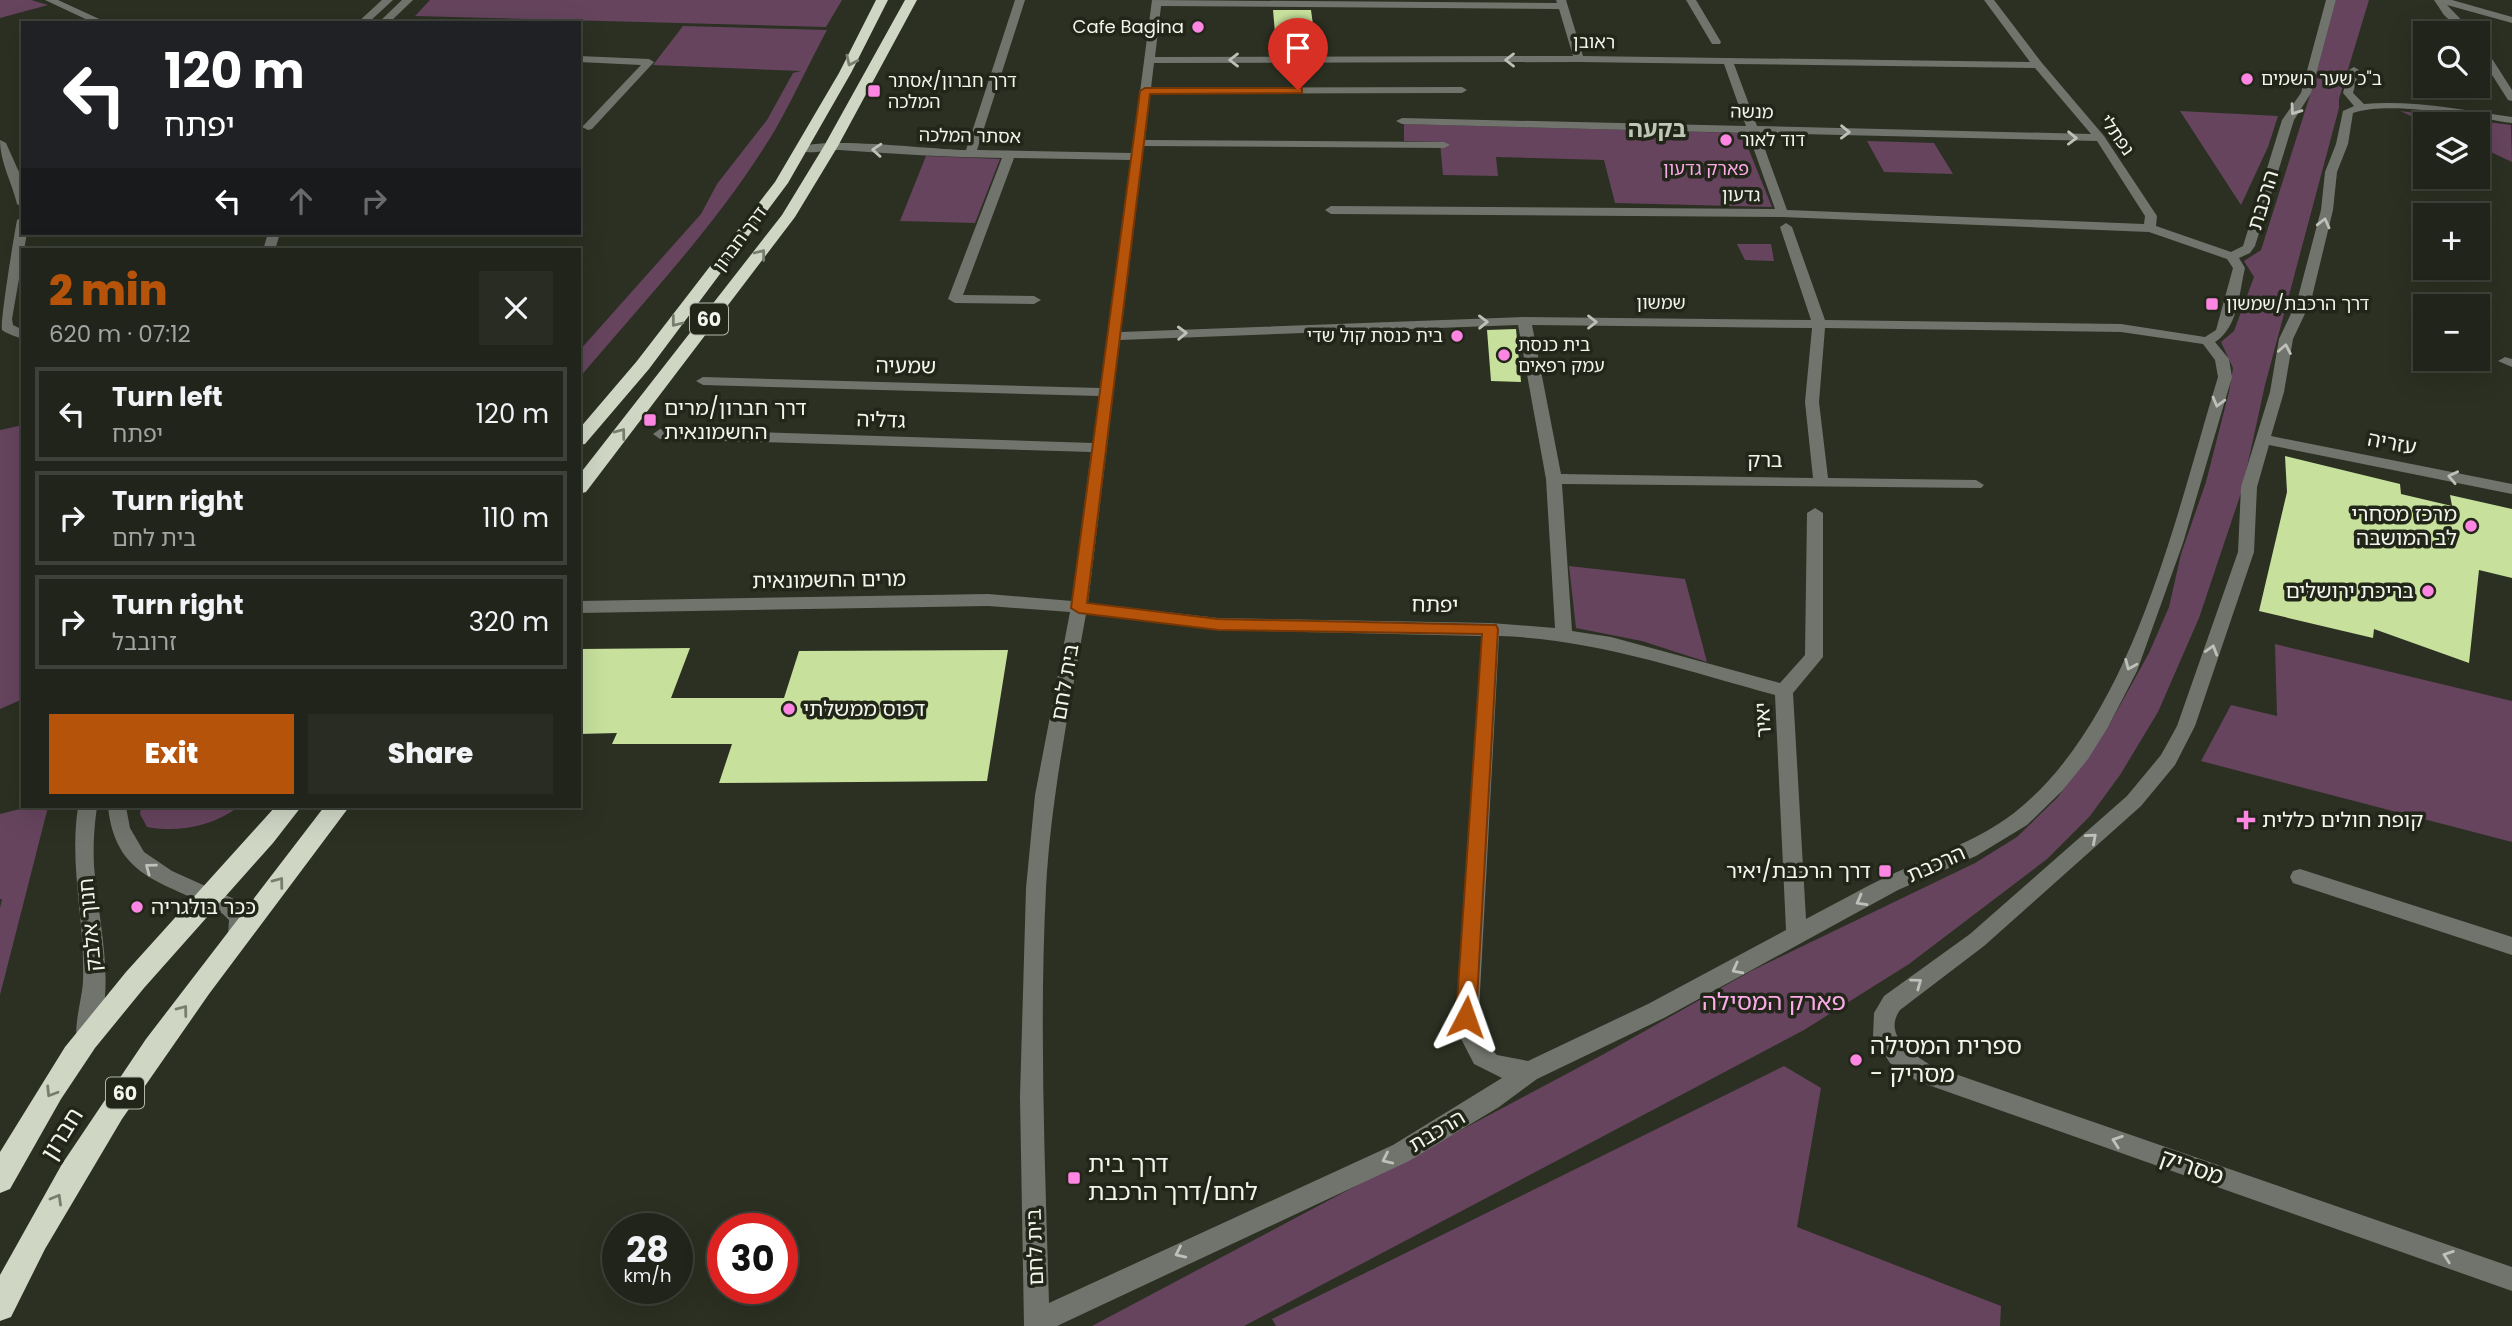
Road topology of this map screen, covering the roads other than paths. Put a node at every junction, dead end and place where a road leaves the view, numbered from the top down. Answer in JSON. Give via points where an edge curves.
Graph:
{"nodes":[{"id":1,"x":50,"y":0,"type":"edge"},
{"id":2,"x":388,"y":0,"type":"edge"},
{"id":3,"x":408,"y":0,"type":"edge"},
{"id":4,"x":882,"y":0,"type":"edge"},
{"id":5,"x":911,"y":0,"type":"edge"},
{"id":6,"x":1020,"y":0,"type":"edge"},
{"id":7,"x":1691,"y":0,"type":"edge"},
{"id":8,"x":1989,"y":0,"type":"edge"},
{"id":9,"x":2331,"y":0,"type":"edge"},
{"id":10,"x":2441,"y":0,"type":"edge"},
{"id":11,"x":2458,"y":0,"type":"edge"},
{"id":12,"x":1156,"y":2,"type":"edge"},
{"id":13,"x":1562,"y":3,"type":"edge"},
{"id":14,"x":2512,"y":19,"type":"edge"},
{"id":15,"x":98,"y":21,"type":"edge"},
{"id":16,"x":364,"y":21,"type":"edge"},
{"id":17,"x":385,"y":21,"type":"edge"},
{"id":18,"x":2456,"y":21,"type":"edge"},
{"id":19,"x":1716,"y":42,"type":"dead end"},
{"id":20,"x":581,"y":59,"type":"edge"},
{"id":21,"x":1579,"y":59,"type":"junction"},
{"id":22,"x":1149,"y":60,"type":"junction"},
{"id":23,"x":1728,"y":61,"type":"junction"},
{"id":24,"x":2490,"y":64,"type":"edge"},
{"id":25,"x":2038,"y":65,"type":"junction"},
{"id":26,"x":2354,"y":70,"type":"dead end"},
{"id":27,"x":1323,"y":75,"type":"junction"},
{"id":28,"x":1462,"y":90,"type":"dead end"},
{"id":29,"x":1145,"y":91,"type":"junction"},
{"id":30,"x":2512,"y":98,"type":"edge"},
{"id":31,"x":2360,"y":106,"type":"junction"},
{"id":32,"x":2512,"y":120,"type":"edge"},
{"id":33,"x":1402,"y":121,"type":"dead end"},
{"id":34,"x":588,"y":127,"type":"dead end"},
{"id":35,"x":1752,"y":130,"type":"junction"},
{"id":36,"x":2101,"y":138,"type":"junction"},
{"id":37,"x":0,"y":143,"type":"edge"},
{"id":38,"x":1444,"y":145,"type":"dead end"},
{"id":39,"x":831,"y":146,"type":"junction"},
{"id":40,"x":803,"y":149,"type":"junction"},
{"id":41,"x":1138,"y":150,"type":"junction"},
{"id":42,"x":970,"y":154,"type":"junction"},
{"id":43,"x":1009,"y":155,"type":"junction"},
{"id":44,"x":21,"y":195,"type":"edge"},
{"id":45,"x":1331,"y":210,"type":"dead end"},
{"id":46,"x":1782,"y":213,"type":"junction"},
{"id":47,"x":1786,"y":227,"type":"dead end"},
{"id":48,"x":2150,"y":228,"type":"junction"},
{"id":49,"x":21,"y":231,"type":"edge"},
{"id":50,"x":2232,"y":256,"type":"junction"},
{"id":51,"x":1034,"y":300,"type":"dead end"},
{"id":52,"x":1524,"y":321,"type":"junction"},
{"id":53,"x":1819,"y":323,"type":"junction"},
{"id":54,"x":21,"y":334,"type":"edge"},
{"id":55,"x":1114,"y":336,"type":"junction"},
{"id":56,"x":2207,"y":341,"type":"junction"},
{"id":57,"x":703,"y":381,"type":"dead end"},
{"id":58,"x":1107,"y":392,"type":"junction"},
{"id":59,"x":660,"y":434,"type":"dead end"},
{"id":60,"x":581,"y":438,"type":"edge"},
{"id":61,"x":2263,"y":439,"type":"junction"},
{"id":62,"x":1100,"y":448,"type":"junction"},
{"id":63,"x":1554,"y":479,"type":"junction"},
{"id":64,"x":1821,"y":481,"type":"junction"},
{"id":65,"x":581,"y":485,"type":"edge"},
{"id":66,"x":1976,"y":485,"type":"dead end"},
{"id":67,"x":2512,"y":489,"type":"edge"},
{"id":68,"x":1815,"y":513,"type":"dead end"},
{"id":69,"x":581,"y":607,"type":"edge"},
{"id":70,"x":1079,"y":608,"type":"junction"},
{"id":71,"x":1490,"y":629,"type":"junction"},
{"id":72,"x":1564,"y":635,"type":"junction"},
{"id":73,"x":1784,"y":691,"type":"junction"},
{"id":74,"x":87,"y":808,"type":"edge"},
{"id":75,"x":117,"y":808,"type":"edge"},
{"id":76,"x":288,"y":808,"type":"edge"},
{"id":77,"x":336,"y":808,"type":"edge"},
{"id":78,"x":2300,"y":877,"type":"dead end"},
{"id":79,"x":211,"y":898,"type":"junction"},
{"id":80,"x":238,"y":936,"type":"junction"},
{"id":81,"x":1797,"y":936,"type":"junction"},
{"id":82,"x":2512,"y":946,"type":"edge"},
{"id":83,"x":84,"y":1042,"type":"junction"},
{"id":84,"x":1529,"y":1072,"type":"junction"},
{"id":85,"x":20,"y":1143,"type":"junction"},
{"id":86,"x":0,"y":1166,"type":"edge"},
{"id":87,"x":0,"y":1180,"type":"edge"},
{"id":88,"x":2512,"y":1279,"type":"edge"},
{"id":89,"x":0,"y":1306,"type":"edge"},
{"id":90,"x":1037,"y":1324,"type":"edge"}],
"edges":[{"from":1,"to":15,"type":"street"},
{"from":2,"to":16,"type":"street"},
{"from":3,"to":17,"type":"street"},
{"from":4,"to":40,"type":"highway","name":"דרך חברון","number":"60","one_way":true},
{"from":5,"to":39,"type":"highway","name":"דרך חברון","number":"60"},
{"from":6,"to":42,"type":"street"},
{"from":7,"to":19,"type":"street"},
{"from":8,"to":25,"type":"street","name":"נפתלי"},
{"from":9,"to":50,"type":"street","name":"הרכבת","one_way":true,"via":[[2306,93],[2288,120],[2249,246]]},
{"from":10,"to":11,"type":"street"},
{"from":10,"to":14,"type":"street"},
{"from":10,"to":18,"type":"street"},
{"from":11,"to":14,"type":"street"},
{"from":12,"to":13,"type":"street"},
{"from":12,"to":22,"type":"street","name":"בית לחם"},
{"from":13,"to":21,"type":"street"},
{"from":20,"to":34,"type":"street","via":[[649,62]]},
{"from":21,"to":23,"type":"street","name":"ראובן"},
{"from":21,"to":27,"type":"street","name":"ראובן","one_way":true},
{"from":27,"to":22,"type":"street","name":"ראובן","one_way":true},
{"from":22,"to":29,"type":"street","name":"בית לחם"},
{"from":23,"to":25,"type":"street","name":"ראובן"},
{"from":23,"to":35,"type":"street"},
{"from":24,"to":30,"type":"street"},
{"from":25,"to":36,"type":"street","name":"נפתלי"},
{"from":26,"to":31,"type":"street","via":[[2348,93]]},
{"from":27,"to":28,"type":"street"},
{"from":27,"to":29,"type":"street"},
{"from":29,"to":41,"type":"street","name":"בית לחם"},
{"from":31,"to":32,"type":"street"},
{"from":61,"to":31,"type":"street","one_way":true,"via":[[2286,339],[2304,301],[2327,210],[2330,172],[2340,152],[2348,111]]},
{"from":33,"to":35,"type":"street","name":"מנשה"},
{"from":35,"to":36,"type":"street","name":"מנשה","one_way":true},
{"from":35,"to":46,"type":"street"},
{"from":36,"to":48,"type":"street","name":"נפתלי","via":[[2151,216]]},
{"from":37,"to":44,"type":"street"},
{"from":38,"to":41,"type":"street","name":"אסתר המלכה"},
{"from":39,"to":40,"type":"street","name":"אסתר המלכה"},
{"from":42,"to":39,"type":"street","name":"אסתר המלכה","one_way":true},
{"from":65,"to":39,"type":"highway","name":"דרך חברון","number":"60","one_way":true,"via":[[774,237]]},
{"from":40,"to":60,"type":"highway","name":"דרך חברון","number":"60","one_way":true,"via":[[732,250]]},
{"from":41,"to":43,"type":"street","name":"אסתר המלכה"},
{"from":41,"to":55,"type":"street","name":"בית לחם"},
{"from":42,"to":43,"type":"street","name":"אסתר המלכה"},
{"from":43,"to":51,"type":"street","via":[[955,299]]},
{"from":45,"to":46,"type":"street","name":"גדעון"},
{"from":46,"to":48,"type":"street","name":"גדעון"},
{"from":47,"to":53,"type":"street"},
{"from":48,"to":50,"type":"street"},
{"from":49,"to":54,"type":"street","via":[[5,319],[7,327]]},
{"from":50,"to":56,"type":"street","via":[[2239,268],[2225,324],[2222,332]]},
{"from":52,"to":53,"type":"street","name":"שמשון","one_way":true},
{"from":55,"to":52,"type":"street","name":"שמשון","one_way":true},
{"from":52,"to":63,"type":"street"},
{"from":53,"to":56,"type":"street","name":"שמשון","via":[[2121,328]]},
{"from":53,"to":64,"type":"street","via":[[1812,402]]},
{"from":55,"to":58,"type":"street","name":"בית לחם"},
{"from":56,"to":81,"type":"street","name":"הרכבת","one_way":true,"via":[[2222,359],[2225,377],[2170,559],[2128,671],[2081,754],[2020,819],[1988,840],[1891,884]]},
{"from":57,"to":58,"type":"street","name":"שמעיה"},
{"from":58,"to":62,"type":"street","name":"בית לחם"},
{"from":59,"to":62,"type":"street","name":"גדליה"},
{"from":67,"to":61,"type":"street","name":"עזריה","one_way":true},
{"from":88,"to":61,"type":"street","name":"מסריק","one_way":true,"via":[[1944,1081],[1909,1066],[1884,1037],[1885,1013],[1892,1003],[1977,940],[2134,801],[2168,760],[2186,726],[2243,561],[2249,487]]},
{"from":62,"to":70,"type":"street","name":"בית לחם"},
{"from":63,"to":64,"type":"street","name":"ברק"},
{"from":63,"to":72,"type":"street"},
{"from":64,"to":66,"type":"street","name":"ברק"},
{"from":68,"to":73,"type":"street","name":"יאיר","via":[[1814,657]]},
{"from":69,"to":70,"type":"street","name":"מרים החשמונאית","via":[[988,600]]},
{"from":70,"to":71,"type":"street","name":"יפתח","via":[[1218,625]]},
{"from":70,"to":90,"type":"street","name":"בית לחם","via":[[1045,795],[1036,888],[1031,1097]]},
{"from":71,"to":72,"type":"street","name":"יפתח"},
{"from":71,"to":84,"type":"street","via":[[1467,1029],[1470,1041],[1488,1063]]},
{"from":72,"to":73,"type":"street","name":"יפתח","via":[[1611,643]]},
{"from":73,"to":81,"type":"street","name":"יאיר"},
{"from":74,"to":83,"type":"street","name":"חנוך אלבק","via":[[83,855],[96,984]]},
{"from":79,"to":75,"type":"street","one_way":true,"via":[[170,881],[140,860],[126,843]]},
{"from":76,"to":79,"type":"highway"},
{"from":80,"to":77,"type":"highway","number":"60","one_way":true},
{"from":78,"to":82,"type":"street"},
{"from":79,"to":80,"type":"street","via":[[237,913]]},
{"from":79,"to":83,"type":"highway","name":"חברון","via":[[126,989]]},
{"from":89,"to":80,"type":"highway","name":"חברון","number":"60","one_way":true,"via":[[94,1138]]},
{"from":81,"to":84,"type":"street","name":"הרכבת","one_way":true},
{"from":83,"to":85,"type":"highway","name":"חברון","one_way":true},
{"from":84,"to":90,"type":"street","name":"הרכבת","one_way":true,"via":[[1401,1153]]},
{"from":85,"to":86,"type":"highway"},
{"from":85,"to":87,"type":"highway","name":"חברון"}]}
